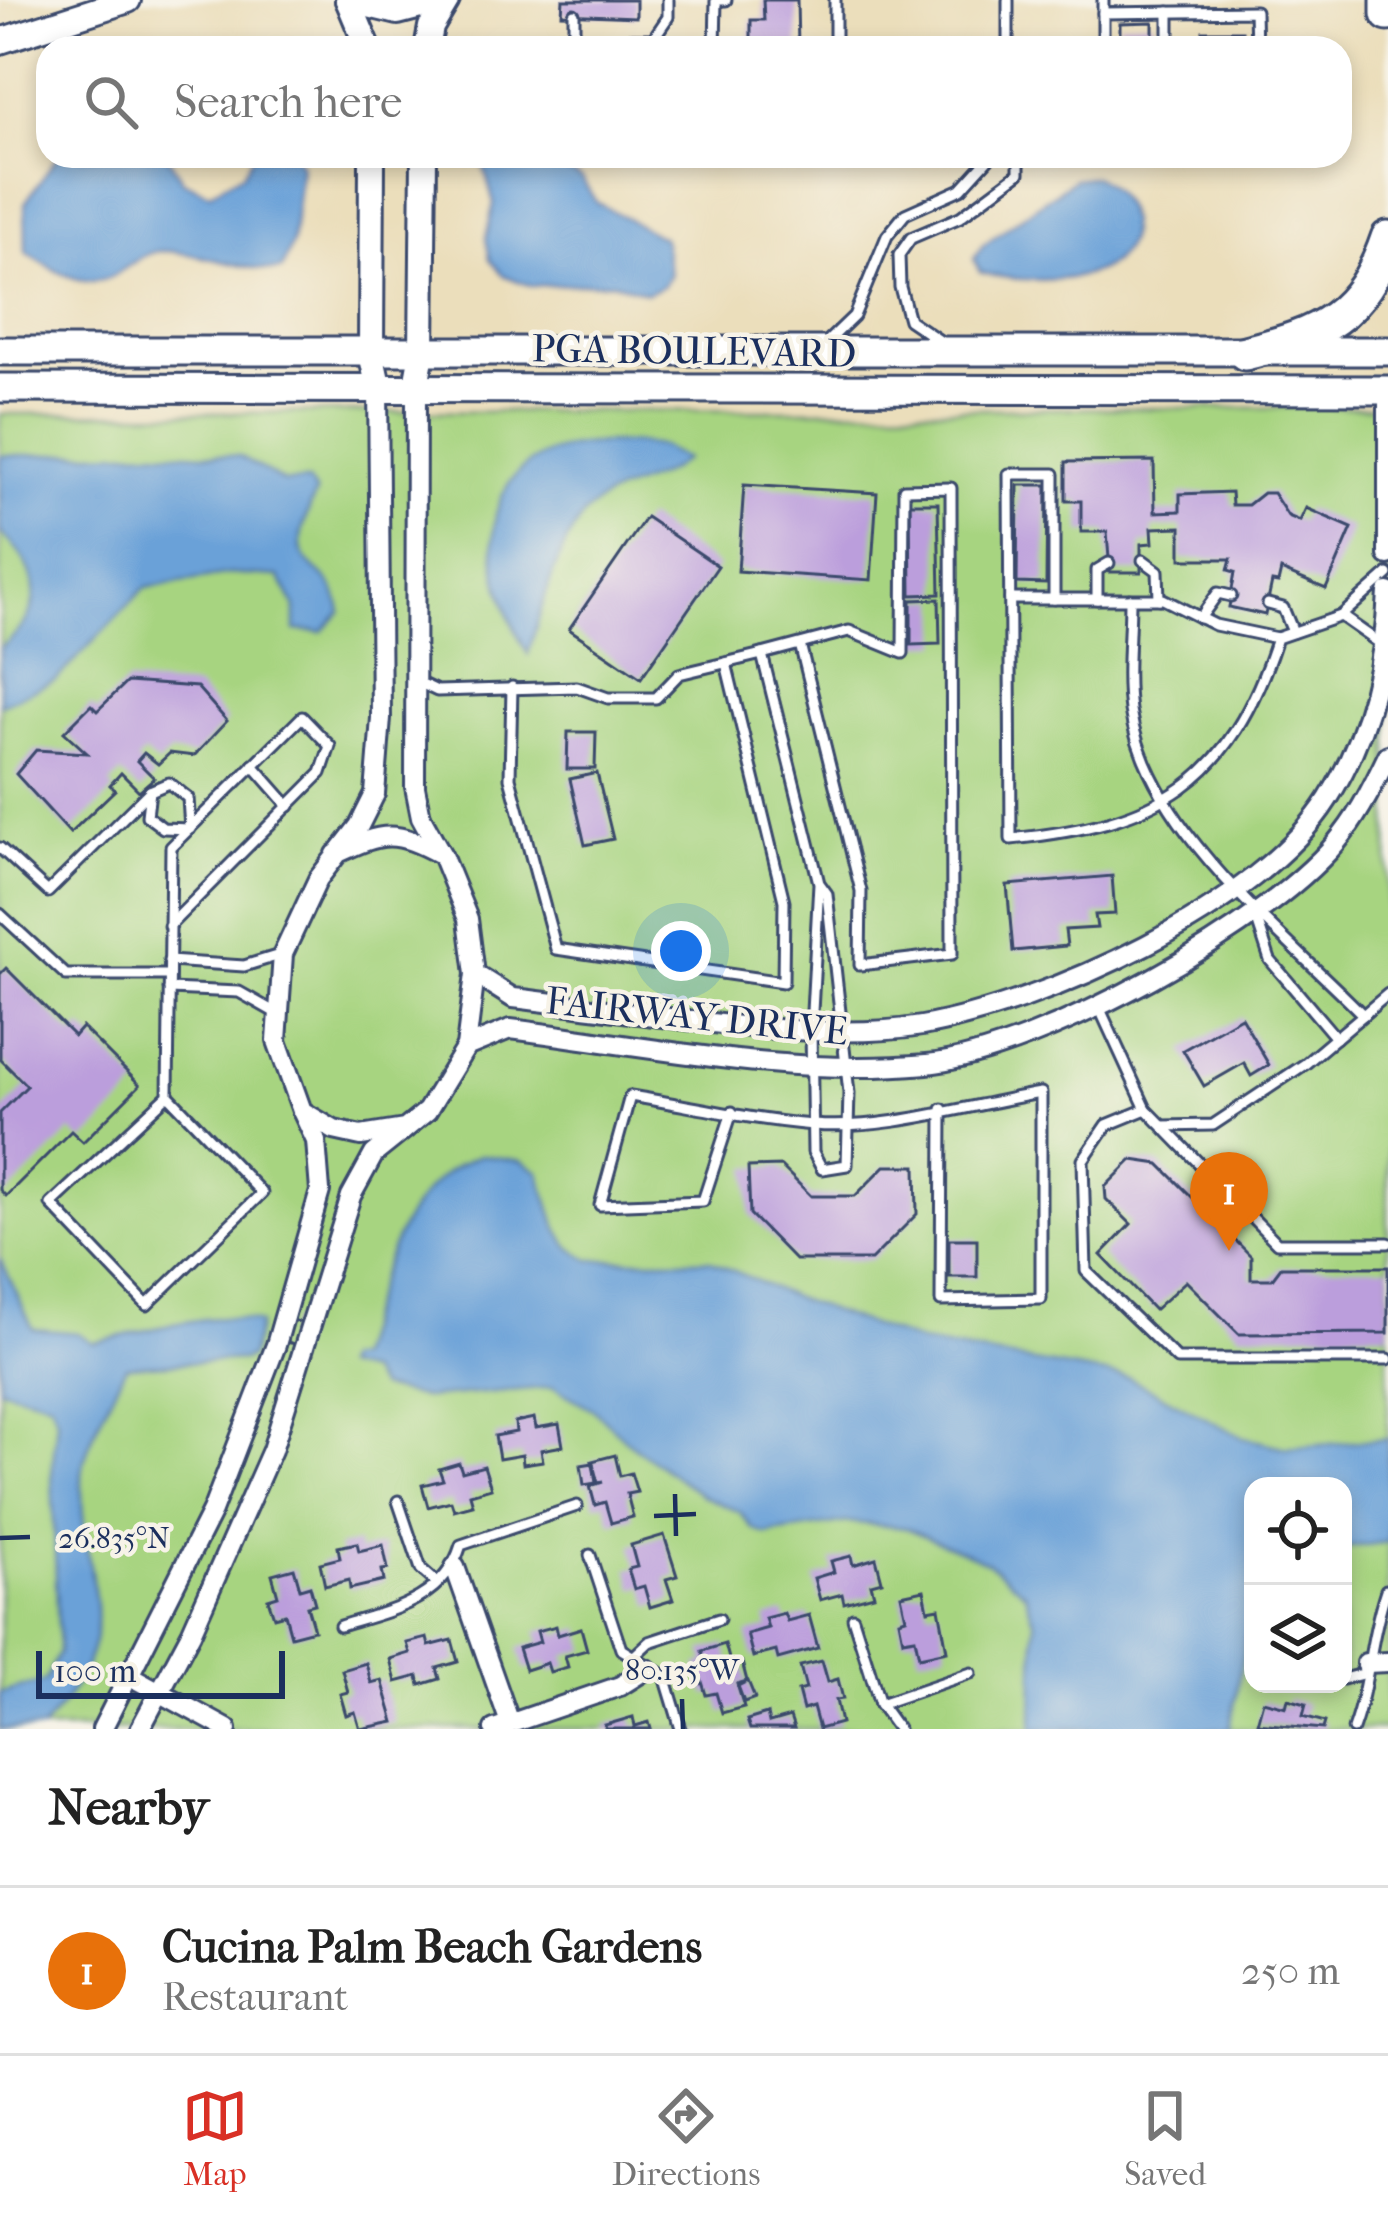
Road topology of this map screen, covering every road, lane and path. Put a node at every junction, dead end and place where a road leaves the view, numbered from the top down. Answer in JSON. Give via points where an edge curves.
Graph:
{"nodes":[{"id":1,"x":128,"y":0,"type":"edge"},
{"id":2,"x":348,"y":0,"type":"edge"},
{"id":3,"x":446,"y":0,"type":"edge"},
{"id":4,"x":668,"y":0,"type":"edge"},
{"id":5,"x":716,"y":0,"type":"edge"},
{"id":6,"x":726,"y":0,"type":"edge"},
{"id":7,"x":835,"y":0,"type":"edge"},
{"id":8,"x":1008,"y":0,"type":"edge"},
{"id":9,"x":1102,"y":0,"type":"edge"},
{"id":10,"x":1388,"y":0,"type":"edge"},
{"id":11,"x":1169,"y":12,"type":"junction"},
{"id":12,"x":1103,"y":13,"type":"junction"},
{"id":13,"x":574,"y":14,"type":"dead end"},
{"id":14,"x":1388,"y":14,"type":"edge"},
{"id":15,"x":363,"y":36,"type":"edge"},
{"id":16,"x":429,"y":36,"type":"edge"},
{"id":17,"x":574,"y":36,"type":"edge"},
{"id":18,"x":655,"y":36,"type":"edge"},
{"id":19,"x":715,"y":36,"type":"edge"},
{"id":20,"x":835,"y":36,"type":"edge"},
{"id":21,"x":1008,"y":36,"type":"edge"},
{"id":22,"x":1103,"y":36,"type":"edge"},
{"id":23,"x":1169,"y":36,"type":"edge"},
{"id":24,"x":1256,"y":36,"type":"edge"},
{"id":25,"x":0,"y":41,"type":"edge"},
{"id":26,"x":373,"y":168,"type":"edge"},
{"id":27,"x":424,"y":168,"type":"edge"},
{"id":28,"x":980,"y":168,"type":"edge"},
{"id":29,"x":1019,"y":168,"type":"edge"},
{"id":30,"x":1388,"y":238,"type":"edge"},
{"id":31,"x":0,"y":351,"type":"edge"},
{"id":32,"x":954,"y":351,"type":"junction"},
{"id":33,"x":1388,"y":351,"type":"edge"},
{"id":34,"x":817,"y":352,"type":"junction"},
{"id":35,"x":1245,"y":352,"type":"junction"},
{"id":36,"x":371,"y":353,"type":"junction"},
{"id":37,"x":422,"y":353,"type":"junction"},
{"id":38,"x":378,"y":385,"type":"junction"},
{"id":39,"x":416,"y":386,"type":"junction"},
{"id":40,"x":0,"y":388,"type":"edge"},
{"id":41,"x":1388,"y":390,"type":"edge"},
{"id":42,"x":1388,"y":555,"type":"edge"},
{"id":43,"x":1143,"y":560,"type":"dead end"},
{"id":44,"x":1109,"y":562,"type":"dead end"},
{"id":45,"x":1388,"y":574,"type":"edge"},
{"id":46,"x":1388,"y":592,"type":"edge"},
{"id":47,"x":1231,"y":596,"type":"dead end"},
{"id":48,"x":1010,"y":599,"type":"junction"},
{"id":49,"x":1054,"y":599,"type":"junction"},
{"id":50,"x":1097,"y":599,"type":"junction"},
{"id":51,"x":1130,"y":599,"type":"junction"},
{"id":52,"x":1159,"y":599,"type":"junction"},
{"id":53,"x":1268,"y":604,"type":"dead end"},
{"id":54,"x":1388,"y":614,"type":"edge"},
{"id":55,"x":1341,"y":616,"type":"junction"},
{"id":56,"x":1200,"y":618,"type":"junction"},
{"id":57,"x":1293,"y":632,"type":"junction"},
{"id":58,"x":1277,"y":638,"type":"junction"},
{"id":59,"x":800,"y":644,"type":"junction"},
{"id":60,"x":1385,"y":649,"type":"edge"},
{"id":61,"x":762,"y":654,"type":"junction"},
{"id":62,"x":726,"y":663,"type":"junction"},
{"id":63,"x":414,"y":680,"type":"junction"},
{"id":64,"x":512,"y":688,"type":"junction"},
{"id":65,"x":1388,"y":755,"type":"edge"},
{"id":66,"x":254,"y":765,"type":"junction"},
{"id":67,"x":150,"y":790,"type":"junction"},
{"id":68,"x":1167,"y":799,"type":"junction"},
{"id":69,"x":289,"y":806,"type":"junction"},
{"id":70,"x":190,"y":829,"type":"junction"},
{"id":71,"x":0,"y":848,"type":"edge"},
{"id":72,"x":336,"y":854,"type":"junction"},
{"id":73,"x":442,"y":855,"type":"junction"},
{"id":74,"x":1236,"y":892,"type":"junction"},
{"id":75,"x":821,"y":895,"type":"junction"},
{"id":76,"x":0,"y":914,"type":"edge"},
{"id":77,"x":1256,"y":916,"type":"junction"},
{"id":78,"x":169,"y":926,"type":"junction"},
{"id":79,"x":283,"y":954,"type":"junction"},
{"id":80,"x":169,"y":962,"type":"junction"},
{"id":81,"x":475,"y":974,"type":"junction"},
{"id":82,"x":169,"y":975,"type":"junction"},
{"id":83,"x":169,"y":989,"type":"junction"},
{"id":84,"x":1388,"y":994,"type":"edge"},
{"id":85,"x":1099,"y":1007,"type":"junction"},
{"id":86,"x":279,"y":1014,"type":"junction"},
{"id":87,"x":1363,"y":1015,"type":"junction"},
{"id":88,"x":839,"y":1029,"type":"junction"},
{"id":89,"x":811,"y":1030,"type":"junction"},
{"id":90,"x":1336,"y":1038,"type":"junction"},
{"id":91,"x":466,"y":1047,"type":"junction"},
{"id":92,"x":812,"y":1066,"type":"junction"},
{"id":93,"x":843,"y":1066,"type":"junction"},
{"id":94,"x":168,"y":1096,"type":"junction"},
{"id":95,"x":942,"y":1109,"type":"junction"},
{"id":96,"x":1146,"y":1109,"type":"junction"},
{"id":97,"x":302,"y":1111,"type":"junction"},
{"id":98,"x":732,"y":1112,"type":"junction"},
{"id":99,"x":814,"y":1125,"type":"junction"},
{"id":100,"x":850,"y":1125,"type":"junction"},
{"id":101,"x":1163,"y":1126,"type":"junction"},
{"id":102,"x":405,"y":1129,"type":"junction"},
{"id":103,"x":1388,"y":1243,"type":"edge"},
{"id":104,"x":1388,"y":1359,"type":"edge"},
{"id":105,"x":398,"y":1501,"type":"dead end"},
{"id":106,"x":577,"y":1506,"type":"dead end"},
{"id":107,"x":590,"y":1555,"type":"dead end"},
{"id":108,"x":455,"y":1567,"type":"junction"},
{"id":109,"x":437,"y":1583,"type":"junction"},
{"id":110,"x":1386,"y":1590,"type":"edge"},
{"id":111,"x":719,"y":1618,"type":"dead end"},
{"id":112,"x":853,"y":1618,"type":"dead end"},
{"id":113,"x":340,"y":1626,"type":"dead end"},
{"id":114,"x":1388,"y":1662,"type":"edge"},
{"id":115,"x":639,"y":1663,"type":"junction"},
{"id":116,"x":1366,"y":1668,"type":"junction"},
{"id":117,"x":971,"y":1672,"type":"dead end"},
{"id":118,"x":1352,"y":1675,"type":"edge"},
{"id":119,"x":133,"y":1677,"type":"junction"},
{"id":120,"x":160,"y":1692,"type":"junction"},
{"id":121,"x":880,"y":1704,"type":"junction"},
{"id":122,"x":502,"y":1726,"type":"edge"},
{"id":123,"x":102,"y":1729,"type":"edge"},
{"id":124,"x":140,"y":1729,"type":"edge"},
{"id":125,"x":227,"y":1729,"type":"edge"},
{"id":126,"x":681,"y":1729,"type":"edge"},
{"id":127,"x":898,"y":1729,"type":"edge"},
{"id":128,"x":1353,"y":1729,"type":"edge"}],
"edges":[{"from":1,"to":25,"type":"street"},
{"from":2,"to":3,"type":"street","via":[[398,12]]},
{"from":2,"to":15,"type":"street"},
{"from":3,"to":16,"type":"street"},
{"from":4,"to":18,"type":"lane"},
{"from":5,"to":6,"type":"lane"},
{"from":5,"to":19,"type":"lane"},
{"from":7,"to":20,"type":"lane"},
{"from":8,"to":21,"type":"lane"},
{"from":9,"to":12,"type":"lane"},
{"from":10,"to":14,"type":"highway"},
{"from":11,"to":12,"type":"lane"},
{"from":11,"to":23,"type":"lane"},
{"from":11,"to":24,"type":"lane","via":[[1255,11]]},
{"from":12,"to":22,"type":"lane"},
{"from":13,"to":17,"type":"lane"},
{"from":26,"to":36,"type":"street"},
{"from":27,"to":37,"type":"street"},
{"from":28,"to":34,"type":"lane","via":[[961,189],[905,214],[887,236],[854,316]]},
{"from":29,"to":32,"type":"lane","via":[[960,218],[910,238],[899,255],[909,320]]},
{"from":30,"to":35,"type":"highway","via":[[1375,277],[1334,322]]},
{"from":31,"to":36,"type":"main road","name":"PGA BOULEVARD"},
{"from":32,"to":34,"type":"main road","name":"PGA BOULEVARD"},
{"from":32,"to":35,"type":"main road","name":"PGA BOULEVARD"},
{"from":33,"to":35,"type":"main road","name":"PGA BOULEVARD"},
{"from":34,"to":37,"type":"main road","name":"PGA BOULEVARD"},
{"from":36,"to":37,"type":"main road","name":"PGA BOULEVARD"},
{"from":36,"to":38,"type":"street"},
{"from":37,"to":39,"type":"street"},
{"from":38,"to":39,"type":"main road","name":"PGA BOULEVARD"},
{"from":38,"to":40,"type":"main road","name":"PGA BOULEVARD"},
{"from":38,"to":72,"type":"street","via":[[375,794]]},
{"from":39,"to":41,"type":"main road","name":"PGA BOULEVARD"},
{"from":39,"to":63,"type":"street"},
{"from":41,"to":42,"type":"street"},
{"from":43,"to":52,"type":"lane","via":[[1158,571]]},
{"from":44,"to":50,"type":"lane","via":[[1096,570]]},
{"from":45,"to":55,"type":"lane"},
{"from":46,"to":54,"type":"street","name":"FAIRWAY DRIVE"},
{"from":47,"to":56,"type":"lane","via":[[1218,592]]},
{"from":48,"to":49,"type":"lane"},
{"from":48,"to":49,"type":"lane","via":[[1009,475],[1054,474]]},
{"from":48,"to":68,"type":"lane","via":[[1011,839],[1091,831]]},
{"from":49,"to":50,"type":"lane"},
{"from":50,"to":51,"type":"lane"},
{"from":51,"to":52,"type":"lane"},
{"from":51,"to":68,"type":"lane","via":[[1130,712]]},
{"from":52,"to":56,"type":"lane"},
{"from":53,"to":57,"type":"lane","via":[[1283,608]]},
{"from":54,"to":60,"type":"street","name":"FAIRWAY DRIVE"},
{"from":55,"to":57,"type":"lane"},
{"from":55,"to":60,"type":"lane"},
{"from":56,"to":58,"type":"lane"},
{"from":57,"to":58,"type":"lane"},
{"from":58,"to":68,"type":"lane","via":[[1230,742]]},
{"from":59,"to":59,"type":"lane","via":[[849,632],[903,653],[904,489],[951,488],[952,954],[860,965],[861,891]]},
{"from":59,"to":61,"type":"lane"},
{"from":60,"to":74,"type":"street","name":"FAIRWAY DRIVE","via":[[1355,747],[1326,802]]},
{"from":61,"to":62,"type":"lane"},
{"from":61,"to":75,"type":"lane"},
{"from":62,"to":64,"type":"lane","via":[[679,674],[656,698]]},
{"from":62,"to":64,"type":"lane","via":[[784,901],[783,982],[556,949],[510,778]]},
{"from":63,"to":64,"type":"lane","via":[[437,692]]},
{"from":63,"to":73,"type":"street","via":[[415,787]]},
{"from":65,"to":77,"type":"street","name":"FAIRWAY DRIVE","via":[[1342,837]]},
{"from":66,"to":69,"type":"lane"},
{"from":66,"to":69,"type":"lane","via":[[302,717],[330,746],[321,773]]},
{"from":66,"to":70,"type":"lane"},
{"from":67,"to":70,"type":"lane","via":[[145,808],[152,822]]},
{"from":67,"to":70,"type":"lane","via":[[182,788]]},
{"from":67,"to":71,"type":"lane","via":[[48,892]]},
{"from":68,"to":74,"type":"lane"},
{"from":69,"to":78,"type":"lane"},
{"from":70,"to":78,"type":"lane","via":[[171,848]]},
{"from":72,"to":73,"type":"street","via":[[382,834]]},
{"from":72,"to":79,"type":"street"},
{"from":73,"to":81,"type":"street","via":[[468,919]]},
{"from":74,"to":77,"type":"lane"},
{"from":74,"to":88,"type":"street","name":"FAIRWAY DRIVE","via":[[1091,975],[920,1026]]},
{"from":75,"to":88,"type":"lane"},
{"from":75,"to":89,"type":"lane"},
{"from":76,"to":82,"type":"lane","via":[[66,976]]},
{"from":77,"to":85,"type":"street","name":"FAIRWAY DRIVE"},
{"from":77,"to":87,"type":"lane"},
{"from":77,"to":90,"type":"lane","via":[[1270,960]]},
{"from":78,"to":80,"type":"lane"},
{"from":79,"to":80,"type":"lane","via":[[244,966]]},
{"from":79,"to":86,"type":"street"},
{"from":80,"to":82,"type":"lane"},
{"from":81,"to":89,"type":"street","name":"FAIRWAY DRIVE","via":[[513,998]]},
{"from":81,"to":91,"type":"street"},
{"from":82,"to":83,"type":"lane"},
{"from":83,"to":86,"type":"lane","via":[[239,992]]},
{"from":83,"to":94,"type":"lane"},
{"from":84,"to":87,"type":"lane"},
{"from":85,"to":93,"type":"street","name":"FAIRWAY DRIVE","via":[[931,1064]]},
{"from":85,"to":96,"type":"lane"},
{"from":86,"to":97,"type":"street","via":[[277,1041]]},
{"from":87,"to":90,"type":"lane"},
{"from":88,"to":89,"type":"street","name":"FAIRWAY DRIVE"},
{"from":88,"to":93,"type":"lane"},
{"from":89,"to":92,"type":"lane"},
{"from":90,"to":101,"type":"lane","via":[[1213,1125]]},
{"from":91,"to":92,"type":"street","name":"FAIRWAY DRIVE","via":[[510,1029]]},
{"from":91,"to":102,"type":"street","via":[[427,1112]]},
{"from":92,"to":93,"type":"street","name":"FAIRWAY DRIVE"},
{"from":92,"to":99,"type":"lane"},
{"from":93,"to":100,"type":"lane"},
{"from":94,"to":94,"type":"lane","via":[[262,1193],[147,1305],[51,1204]]},
{"from":95,"to":95,"type":"lane","via":[[941,1301],[1041,1300],[1041,1093]]},
{"from":95,"to":100,"type":"lane"},
{"from":96,"to":101,"type":"lane"},
{"from":96,"to":104,"type":"lane","via":[[1107,1125],[1083,1160],[1086,1270],[1177,1359]]},
{"from":97,"to":102,"type":"street","via":[[361,1136]]},
{"from":97,"to":119,"type":"street","via":[[316,1141],[320,1191],[302,1260],[246,1429]]},
{"from":98,"to":98,"type":"lane","via":[[630,1096],[600,1205],[704,1201]]},
{"from":98,"to":99,"type":"lane"},
{"from":99,"to":100,"type":"lane"},
{"from":99,"to":100,"type":"lane","via":[[822,1169],[847,1165]]},
{"from":101,"to":103,"type":"lane","via":[[1277,1243]]},
{"from":102,"to":120,"type":"street","via":[[374,1154],[351,1196],[272,1450]]},
{"from":105,"to":109,"type":"lane","via":[[421,1569]]},
{"from":106,"to":108,"type":"lane","via":[[461,1545]]},
{"from":107,"to":115,"type":"lane","via":[[621,1649]]},
{"from":108,"to":109,"type":"lane"},
{"from":108,"to":122,"type":"street"},
{"from":109,"to":113,"type":"lane","via":[[416,1604]]},
{"from":110,"to":116,"type":"lane"},
{"from":111,"to":115,"type":"lane","via":[[649,1642]]},
{"from":112,"to":121,"type":"lane"},
{"from":114,"to":116,"type":"street"},
{"from":115,"to":122,"type":"street","via":[[620,1686]]},
{"from":115,"to":126,"type":"lane","via":[[665,1676]]},
{"from":116,"to":118,"type":"lane"},
{"from":116,"to":128,"type":"lane"},
{"from":117,"to":121,"type":"lane"},
{"from":119,"to":120,"type":"street"},
{"from":119,"to":123,"type":"street"},
{"from":120,"to":124,"type":"street"},
{"from":120,"to":125,"type":"street"},
{"from":121,"to":127,"type":"lane"}]}
